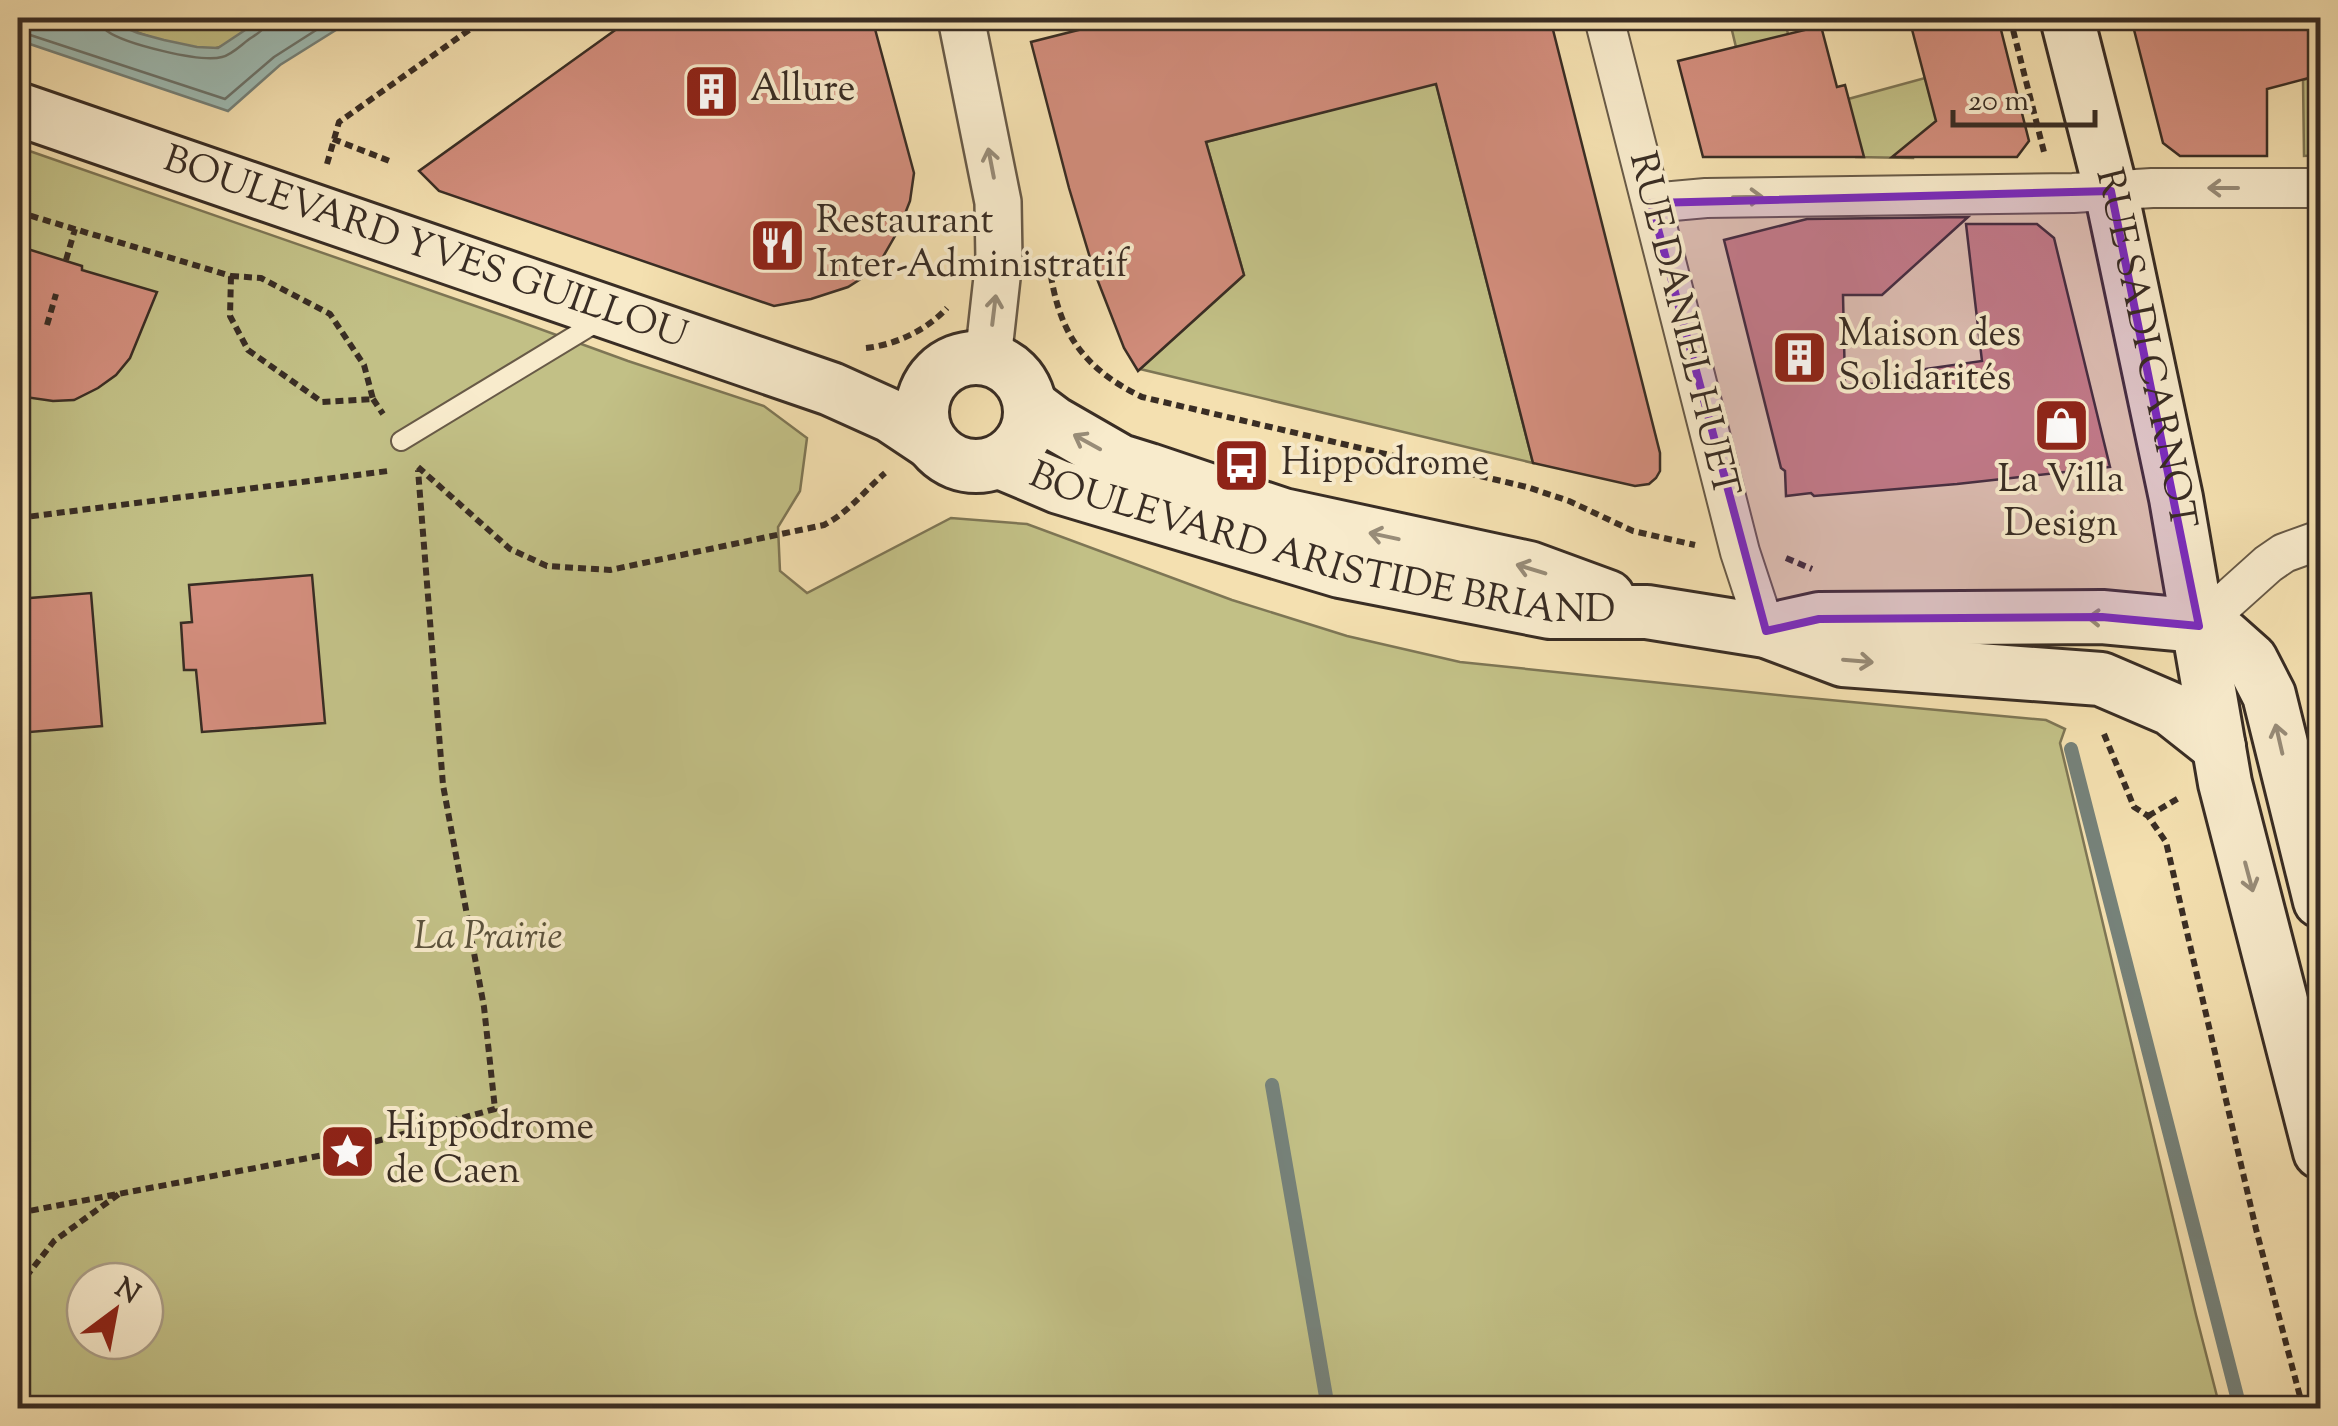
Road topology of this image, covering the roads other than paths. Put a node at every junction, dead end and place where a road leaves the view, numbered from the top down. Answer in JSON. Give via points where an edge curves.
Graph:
{"nodes":[{"id":1,"x":961,"y":18,"type":"edge"},
{"id":2,"x":1604,"y":18,"type":"edge"},
{"id":3,"x":2067,"y":18,"type":"edge"},
{"id":4,"x":18,"y":109,"type":"edge"},
{"id":5,"x":2320,"y":188,"type":"edge"},
{"id":6,"x":2111,"y":191,"type":"junction"},
{"id":7,"x":1651,"y":202,"type":"junction"},
{"id":8,"x":613,"y":314,"type":"junction"},
{"id":9,"x":966,"y":364,"type":"junction"},
{"id":10,"x":846,"y":369,"type":"junction"},
{"id":11,"x":1030,"y":405,"type":"junction"},
{"id":12,"x":401,"y":442,"type":"dead end"},
{"id":13,"x":911,"y":454,"type":"junction"},
{"id":14,"x":1000,"y":462,"type":"junction"},
{"id":15,"x":2320,"y":540,"type":"edge"},
{"id":16,"x":1646,"y":612,"type":"junction"},
{"id":17,"x":2199,"y":626,"type":"junction"},
{"id":18,"x":1766,"y":631,"type":"junction"},
{"id":19,"x":2218,"y":747,"type":"junction"},
{"id":20,"x":2320,"y":901,"type":"edge"},
{"id":21,"x":2320,"y":1152,"type":"edge"}],
"edges":[{"from":9,"to":1,"type":"street","one_way":true,"via":[[999,260],[998,202]]},
{"from":2,"to":7,"type":"street","name":"RUE DANIEL HUET"},
{"from":3,"to":6,"type":"main road","name":"RUE SADI CARNOT"},
{"from":4,"to":8,"type":"main road","name":"BOULEVARD YVES GUILLOU","via":[[314,185]]},
{"from":5,"to":6,"type":"street","one_way":true},
{"from":7,"to":6,"type":"street","one_way":true},
{"from":6,"to":17,"type":"main road","name":"RUE SADI CARNOT"},
{"from":7,"to":18,"type":"street","name":"RUE DANIEL HUET"},
{"from":8,"to":10,"type":"main road","name":"BOULEVARD YVES GUILLOU","via":[[690,324]]},
{"from":8,"to":12,"type":"lane"},
{"from":9,"to":10,"type":"main road","via":[[867,379]]},
{"from":9,"to":11,"type":"main road","name":"BOULEVARD ARISTIDE BRIAND","via":[[1001,364],[1020,381]]},
{"from":9,"to":13,"type":"main road","via":[[932,380]]},
{"from":10,"to":13,"type":"main road","name":"BOULEVARD YVES GUILLOU","via":[[891,416]]},
{"from":11,"to":14,"type":"main road","name":"BOULEVARD ARISTIDE BRIAND","via":[[1027,432]]},
{"from":16,"to":11,"type":"main road","name":"BOULEVARD ARISTIDE BRIAND","one_way":true,"via":[[1529,568],[1283,515],[1149,470],[1107,454]]},
{"from":13,"to":14,"type":"main road","name":"BOULEVARD ARISTIDE BRIAND","via":[[938,452],[961,465]]},
{"from":14,"to":16,"type":"main road","name":"BOULEVARD ARISTIDE BRIAND","via":[[1059,487],[1340,571],[1550,612]]},
{"from":15,"to":17,"type":"street","via":[[2284,552]]},
{"from":16,"to":18,"type":"main road","name":"BOULEVARD ARISTIDE BRIAND"},
{"from":17,"to":18,"type":"main road","name":"BOULEVARD ARISTIDE BRIAND","one_way":true,"via":[[2102,617],[1819,619]]},
{"from":17,"to":19,"type":"main road","name":"RUE SADI CARNOT"},
{"from":20,"to":17,"type":"main road","one_way":true,"via":[[2269,695],[2250,660],[2224,636]]},
{"from":18,"to":19,"type":"main road","name":"BOULEVARD ARISTIDE BRIAND","one_way":true,"via":[[1843,660],[2100,679],[2171,709]]},
{"from":19,"to":21,"type":"main road","name":"RUE SADI CARNOT","one_way":true}]}
